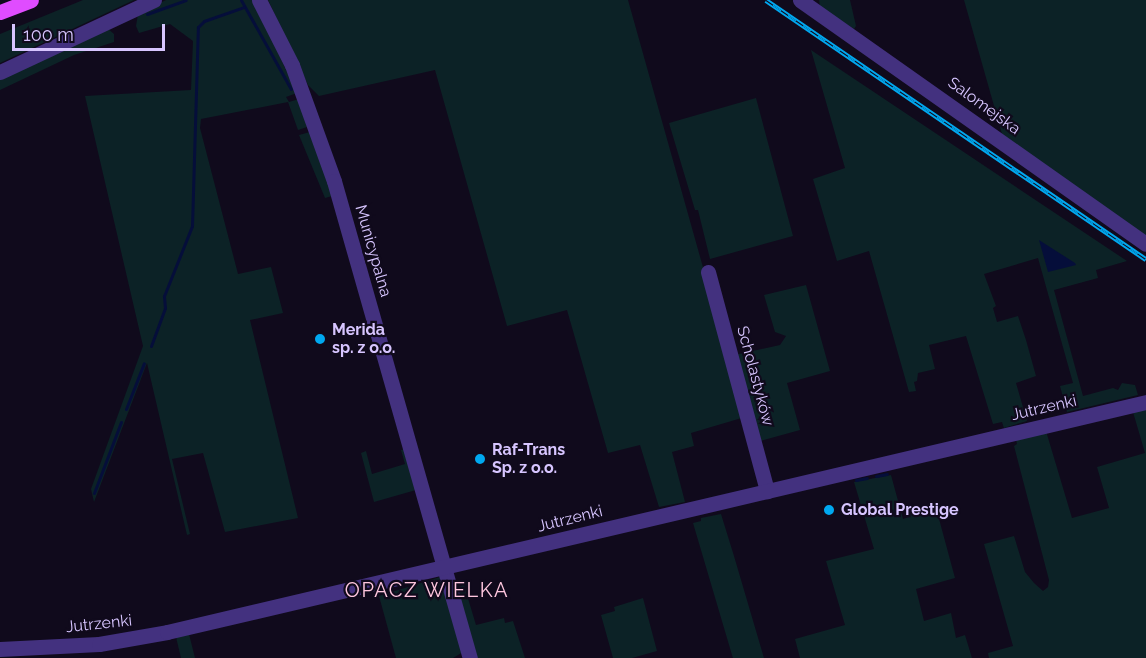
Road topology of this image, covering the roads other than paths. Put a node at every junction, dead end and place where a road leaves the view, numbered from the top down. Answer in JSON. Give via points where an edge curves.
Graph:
{"nodes":[{"id":1,"x":31,"y":0,"type":"edge"},
{"id":2,"x":154,"y":0,"type":"edge"},
{"id":3,"x":259,"y":0,"type":"edge"},
{"id":4,"x":800,"y":0,"type":"edge"},
{"id":5,"x":0,"y":12,"type":"edge"},
{"id":6,"x":0,"y":72,"type":"edge"},
{"id":7,"x":1146,"y":244,"type":"edge"},
{"id":8,"x":708,"y":272,"type":"dead end"},
{"id":9,"x":1146,"y":402,"type":"edge"},
{"id":10,"x":767,"y":491,"type":"junction"},
{"id":11,"x":444,"y":567,"type":"junction"},
{"id":12,"x":0,"y":649,"type":"edge"},
{"id":13,"x":470,"y":658,"type":"edge"}],
"edges":[{"from":1,"to":5,"type":"main road"},
{"from":2,"to":6,"type":"street"},
{"from":3,"to":11,"type":"street","name":"Municypalna","via":[[292,65],[334,181]]},
{"from":4,"to":7,"type":"street","name":"Salomejska"},
{"from":8,"to":10,"type":"street","name":"Scholastyków"},
{"from":9,"to":10,"type":"street","name":"Jutrzenki"},
{"from":10,"to":11,"type":"street","name":"Jutrzenki"},
{"from":11,"to":12,"type":"street","name":"Jutrzenki","via":[[120,641]]},
{"from":11,"to":13,"type":"street","name":"Municypalna"}]}
